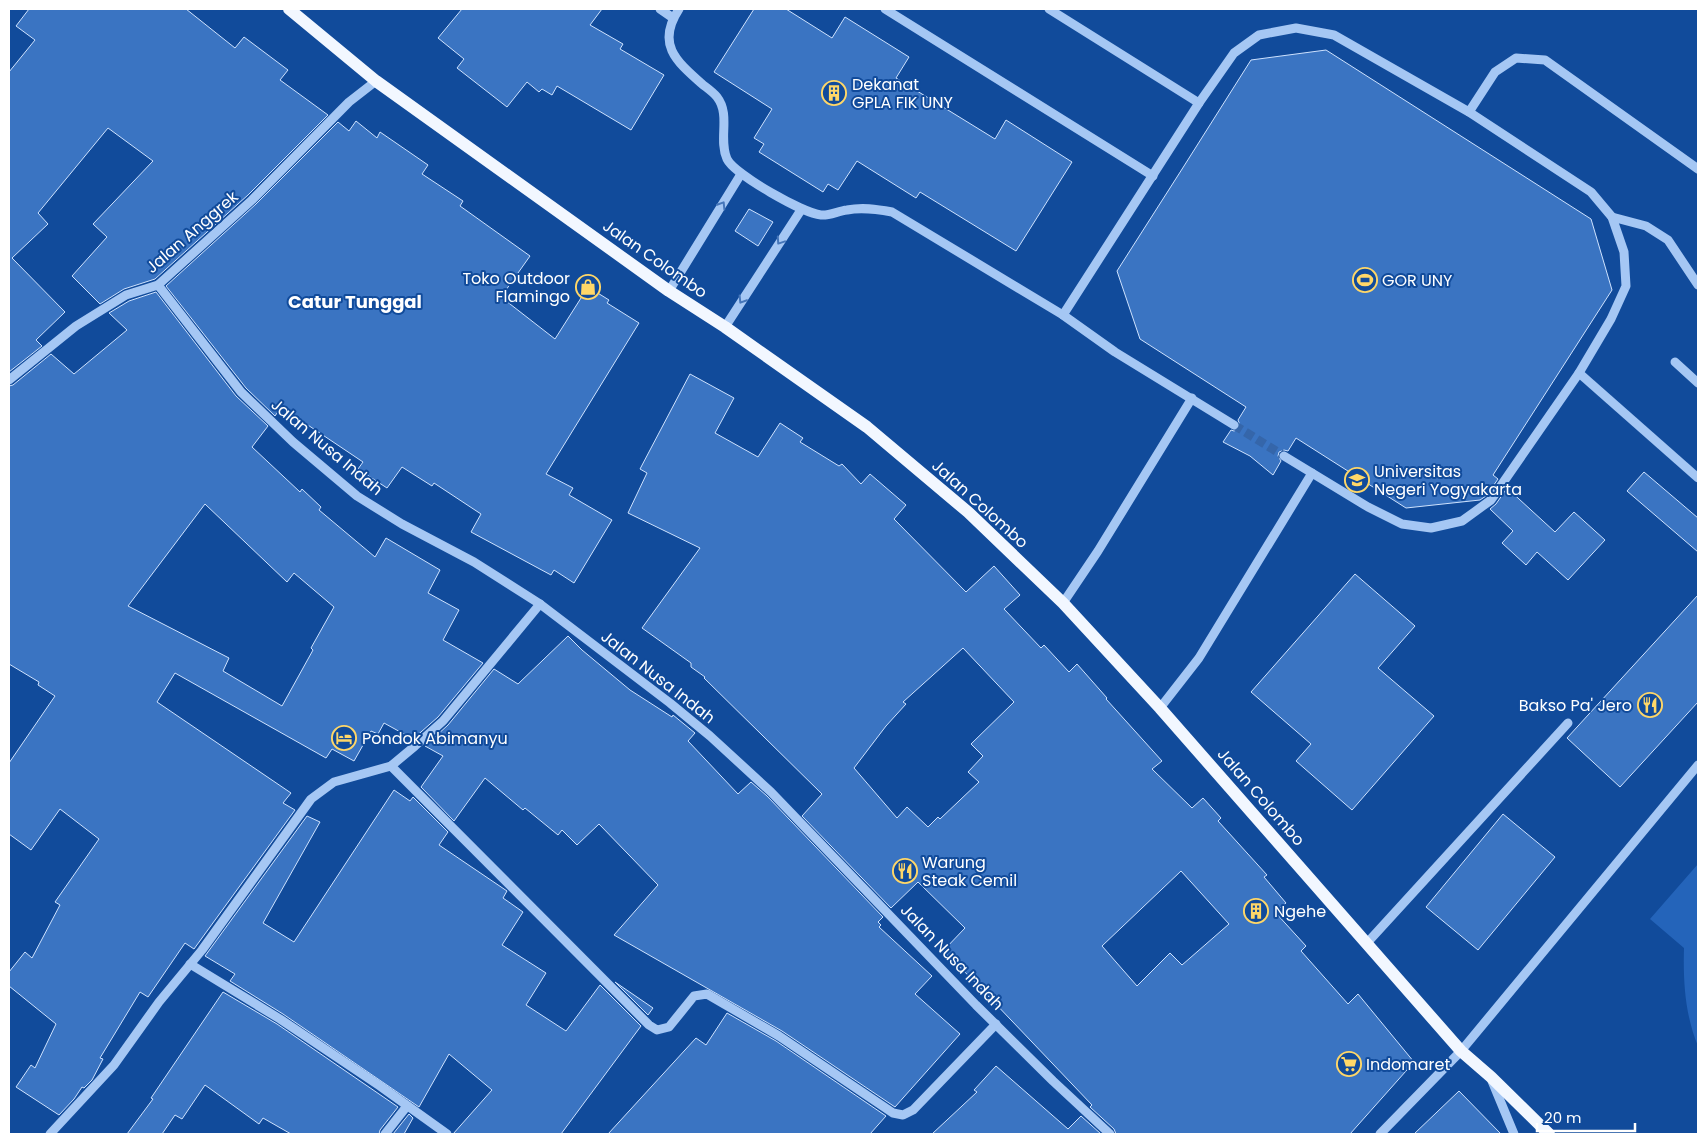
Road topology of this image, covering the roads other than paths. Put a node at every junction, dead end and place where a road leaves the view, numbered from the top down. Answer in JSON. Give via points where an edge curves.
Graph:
{"nodes":[{"id":1,"x":289,"y":9,"type":"edge"},
{"id":2,"x":660,"y":9,"type":"edge"},
{"id":3,"x":679,"y":9,"type":"edge"},
{"id":4,"x":885,"y":9,"type":"edge"},
{"id":5,"x":1049,"y":9,"type":"edge"},
{"id":6,"x":673,"y":18,"type":"junction"},
{"id":7,"x":376,"y":81,"type":"junction"},
{"id":8,"x":1199,"y":103,"type":"junction"},
{"id":9,"x":1469,"y":112,"type":"junction"},
{"id":10,"x":1698,"y":169,"type":"edge"},
{"id":11,"x":741,"y":174,"type":"junction"},
{"id":12,"x":1153,"y":176,"type":"junction"},
{"id":13,"x":801,"y":210,"type":"junction"},
{"id":14,"x":1612,"y":217,"type":"junction"},
{"id":15,"x":1698,"y":284,"type":"edge"},
{"id":16,"x":158,"y":285,"type":"junction"},
{"id":17,"x":669,"y":291,"type":"junction"},
{"id":18,"x":1063,"y":314,"type":"junction"},
{"id":19,"x":725,"y":327,"type":"junction"},
{"id":20,"x":1675,"y":362,"type":"dead end"},
{"id":21,"x":1579,"y":373,"type":"junction"},
{"id":22,"x":9,"y":380,"type":"edge"},
{"id":23,"x":1698,"y":383,"type":"edge"},
{"id":24,"x":1192,"y":398,"type":"junction"},
{"id":25,"x":1234,"y":425,"type":"tunnel mouth"},
{"id":26,"x":1284,"y":456,"type":"tunnel mouth"},
{"id":27,"x":1312,"y":473,"type":"junction"},
{"id":28,"x":1698,"y":478,"type":"edge"},
{"id":29,"x":1063,"y":603,"type":"junction"},
{"id":30,"x":540,"y":604,"type":"junction"},
{"id":31,"x":1160,"y":708,"type":"junction"},
{"id":32,"x":1568,"y":723,"type":"dead end"},
{"id":33,"x":1698,"y":765,"type":"edge"},
{"id":34,"x":391,"y":766,"type":"junction"},
{"id":35,"x":1367,"y":943,"type":"junction"},
{"id":36,"x":190,"y":964,"type":"junction"},
{"id":37,"x":996,"y":1024,"type":"junction"},
{"id":38,"x":1461,"y":1051,"type":"junction"},
{"id":39,"x":1491,"y":1077,"type":"junction"},
{"id":40,"x":407,"y":1106,"type":"junction"},
{"id":41,"x":50,"y":1134,"type":"edge"},
{"id":42,"x":385,"y":1134,"type":"edge"},
{"id":43,"x":447,"y":1134,"type":"edge"},
{"id":44,"x":1110,"y":1134,"type":"edge"},
{"id":45,"x":1380,"y":1134,"type":"edge"},
{"id":46,"x":1514,"y":1134,"type":"edge"},
{"id":47,"x":1549,"y":1134,"type":"edge"}],
"edges":[{"from":1,"to":7,"type":"main road","name":"Jalan Colombo"},
{"from":2,"to":6,"type":"street"},
{"from":3,"to":6,"type":"street"},
{"from":4,"to":12,"type":"street"},
{"from":5,"to":8,"type":"street"},
{"from":6,"to":11,"type":"street","via":[[668,39],[671,47],[678,62],[717,98],[725,118],[723,144],[728,160]]},
{"from":7,"to":16,"type":"street","name":"Jalan Anggrek","via":[[349,102],[252,200]]},
{"from":7,"to":17,"type":"main road","name":"Jalan Colombo"},
{"from":8,"to":9,"type":"street","via":[[1234,52],[1259,35],[1296,28],[1334,35]]},
{"from":8,"to":12,"type":"street"},
{"from":9,"to":10,"type":"street","via":[[1495,72],[1516,58],[1545,60]]},
{"from":9,"to":14,"type":"street","via":[[1591,192]]},
{"from":11,"to":13,"type":"street"},
{"from":17,"to":11,"type":"street","one_way":true},
{"from":12,"to":18,"type":"street"},
{"from":13,"to":18,"type":"street","via":[[822,215],[871,208],[892,212]]},
{"from":13,"to":19,"type":"street","one_way":true},
{"from":14,"to":15,"type":"street","via":[[1646,226],[1668,240]]},
{"from":14,"to":21,"type":"street","via":[[1624,252],[1626,286]]},
{"from":16,"to":22,"type":"street","name":"Jalan Anggrek","via":[[126,295],[76,326]]},
{"from":16,"to":30,"type":"street","name":"Jalan Nusa Indah","via":[[242,392],[317,462],[376,508],[474,562]]},
{"from":17,"to":19,"type":"main road","name":"Jalan Colombo"},
{"from":18,"to":24,"type":"street","via":[[1115,352]]},
{"from":19,"to":29,"type":"main road","name":"Jalan Colombo","via":[[867,427],[968,512]]},
{"from":20,"to":23,"type":"street"},
{"from":21,"to":27,"type":"street","via":[[1491,500],[1462,521],[1431,528],[1402,524]]},
{"from":21,"to":28,"type":"street"},
{"from":24,"to":25,"type":"street"},
{"from":24,"to":29,"type":"street"},
{"from":26,"to":27,"type":"street"},
{"from":27,"to":31,"type":"street","via":[[1199,658]]},
{"from":29,"to":31,"type":"main road","name":"Jalan Colombo"},
{"from":30,"to":34,"type":"street","via":[[443,721]]},
{"from":30,"to":37,"type":"street","name":"Jalan Nusa Indah","via":[[687,716],[746,768]]},
{"from":31,"to":35,"type":"main road","name":"Jalan Colombo"},
{"from":32,"to":35,"type":"street"},
{"from":33,"to":38,"type":"street"},
{"from":34,"to":36,"type":"street","via":[[334,782],[311,799]]},
{"from":34,"to":37,"type":"street","via":[[649,1026],[657,1030],[669,1027],[694,996],[711,996],[779,1036],[893,1113],[903,1115],[913,1110]]},
{"from":35,"to":38,"type":"main road","name":"Jalan Colombo"},
{"from":36,"to":40,"type":"street","via":[[280,1019]]},
{"from":36,"to":41,"type":"street","via":[[158,1002],[114,1065]]},
{"from":37,"to":44,"type":"street","name":"Jalan Nusa Indah"},
{"from":38,"to":39,"type":"main road","name":"Jalan Colombo"},
{"from":38,"to":45,"type":"street"},
{"from":39,"to":46,"type":"street"},
{"from":39,"to":47,"type":"main road","name":"Jalan Colombo"},
{"from":40,"to":42,"type":"street"},
{"from":40,"to":43,"type":"street"}]}
